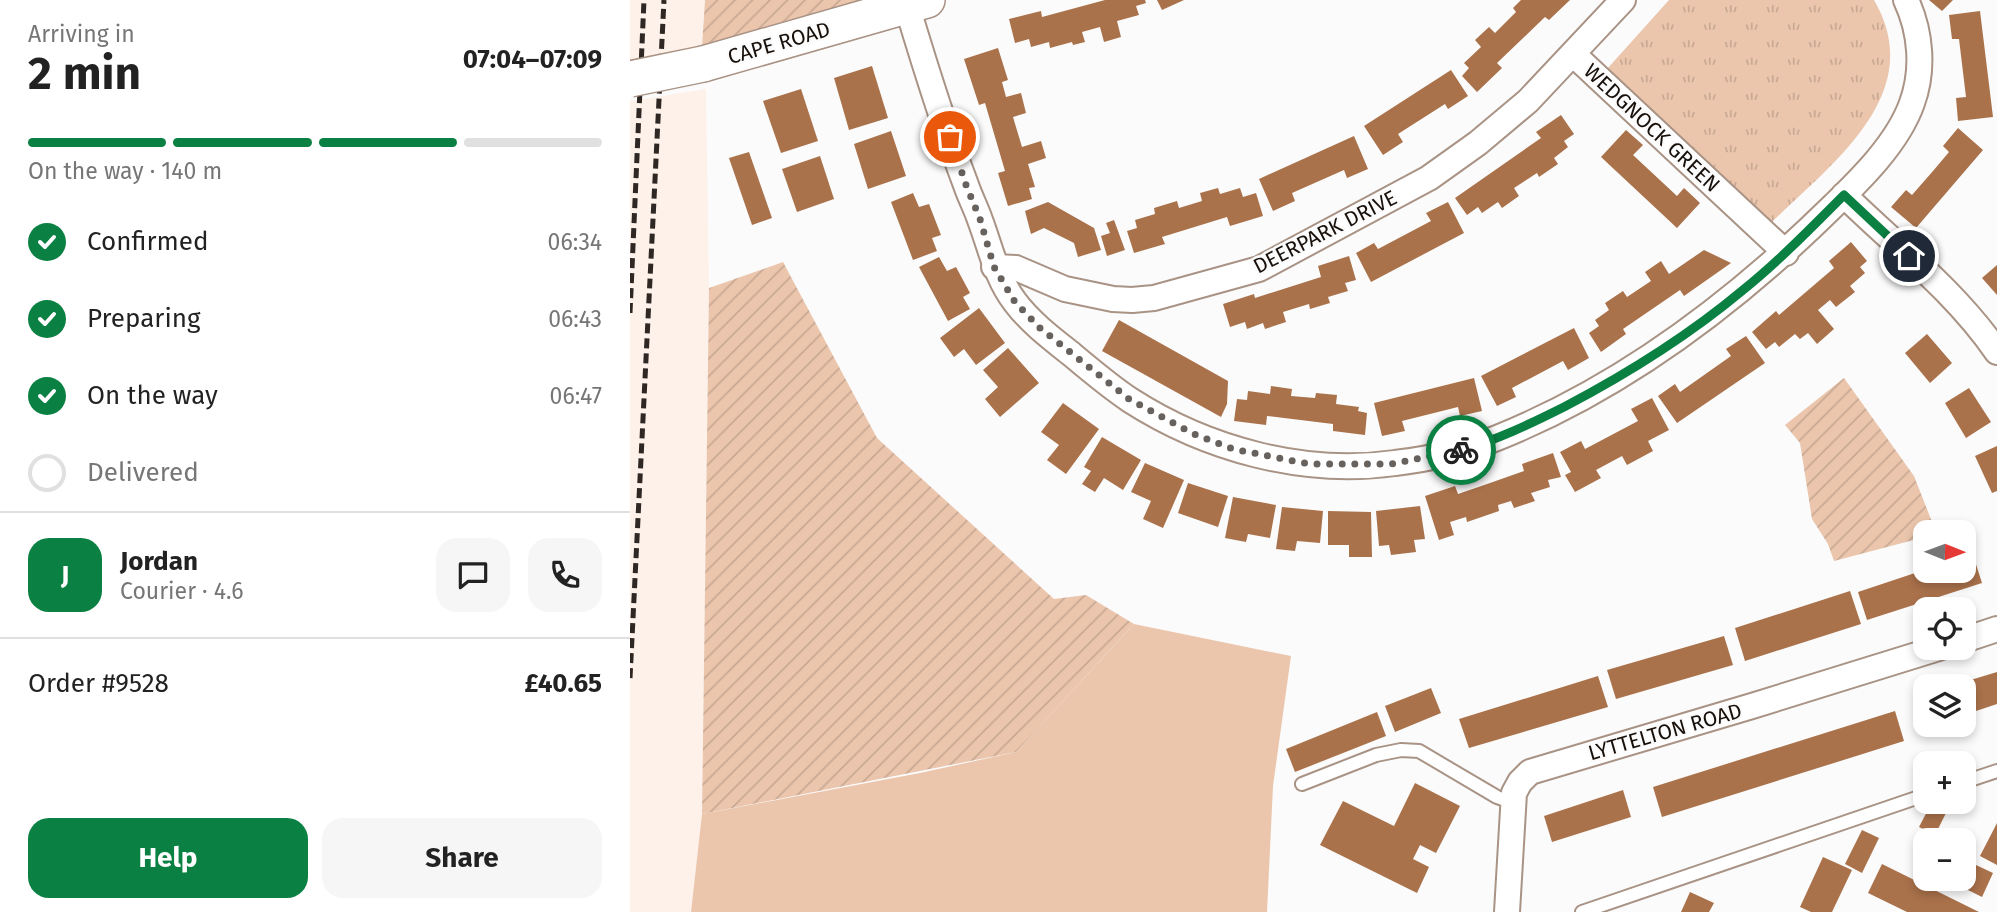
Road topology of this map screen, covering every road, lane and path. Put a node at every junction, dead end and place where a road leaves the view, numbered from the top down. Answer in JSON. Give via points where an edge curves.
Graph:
{"nodes":[{"id":1,"x":1623,"y":0,"type":"edge"},
{"id":2,"x":1906,"y":0,"type":"edge"},
{"id":3,"x":917,"y":3,"type":"edge"},
{"id":4,"x":1573,"y":54,"type":"junction"},
{"id":5,"x":630,"y":79,"type":"edge"},
{"id":6,"x":1844,"y":195,"type":"junction"},
{"id":7,"x":1786,"y":253,"type":"junction"},
{"id":8,"x":994,"y":267,"type":"junction"},
{"id":9,"x":1997,"y":352,"type":"edge"},
{"id":10,"x":1997,"y":629,"type":"edge"},
{"id":11,"x":1976,"y":636,"type":"edge"},
{"id":12,"x":1913,"y":656,"type":"edge"},
{"id":13,"x":1997,"y":771,"type":"edge"},
{"id":14,"x":1976,"y":778,"type":"edge"},
{"id":15,"x":1302,"y":784,"type":"dead end"},
{"id":16,"x":1913,"y":799,"type":"edge"},
{"id":17,"x":1513,"y":803,"type":"junction"},
{"id":18,"x":1507,"y":912,"type":"edge"},
{"id":19,"x":1582,"y":912,"type":"edge"}],
"edges":[{"from":1,"to":4,"type":"street","name":"WEDGNOCK GREEN"},
{"from":2,"to":6,"type":"street","via":[[1919,44],[1918,82],[1911,105],[1900,127]]},
{"from":3,"to":5,"type":"street","name":"CAPE ROAD","bridge":true,"via":[[703,64]]},
{"from":3,"to":8,"type":"street","via":[[966,185]]},
{"from":4,"to":7,"type":"street","name":"WEDGNOCK GREEN"},
{"from":4,"to":8,"type":"street","name":"DEERPARK DRIVE","via":[[1528,101],[1429,178],[1259,269],[1132,300],[1065,289],[1016,268]]},
{"from":6,"to":7,"type":"street"},
{"from":6,"to":9,"type":"street","via":[[1952,298]]},
{"from":7,"to":8,"type":"street","via":[[1699,324],[1588,394],[1493,440],[1391,464],[1309,464],[1233,449],[1194,434],[1129,399],[1078,360],[1015,302]]},
{"from":10,"to":11,"type":"street"},
{"from":12,"to":17,"type":"street","name":"LYTTELTON ROAD","via":[[1530,772],[1520,782]]},
{"from":13,"to":14,"type":"lane"},
{"from":15,"to":17,"type":"lane","via":[[1376,755],[1419,751]]},
{"from":16,"to":19,"type":"lane"},
{"from":17,"to":18,"type":"street","name":"LYTTELTON ROAD"}]}
